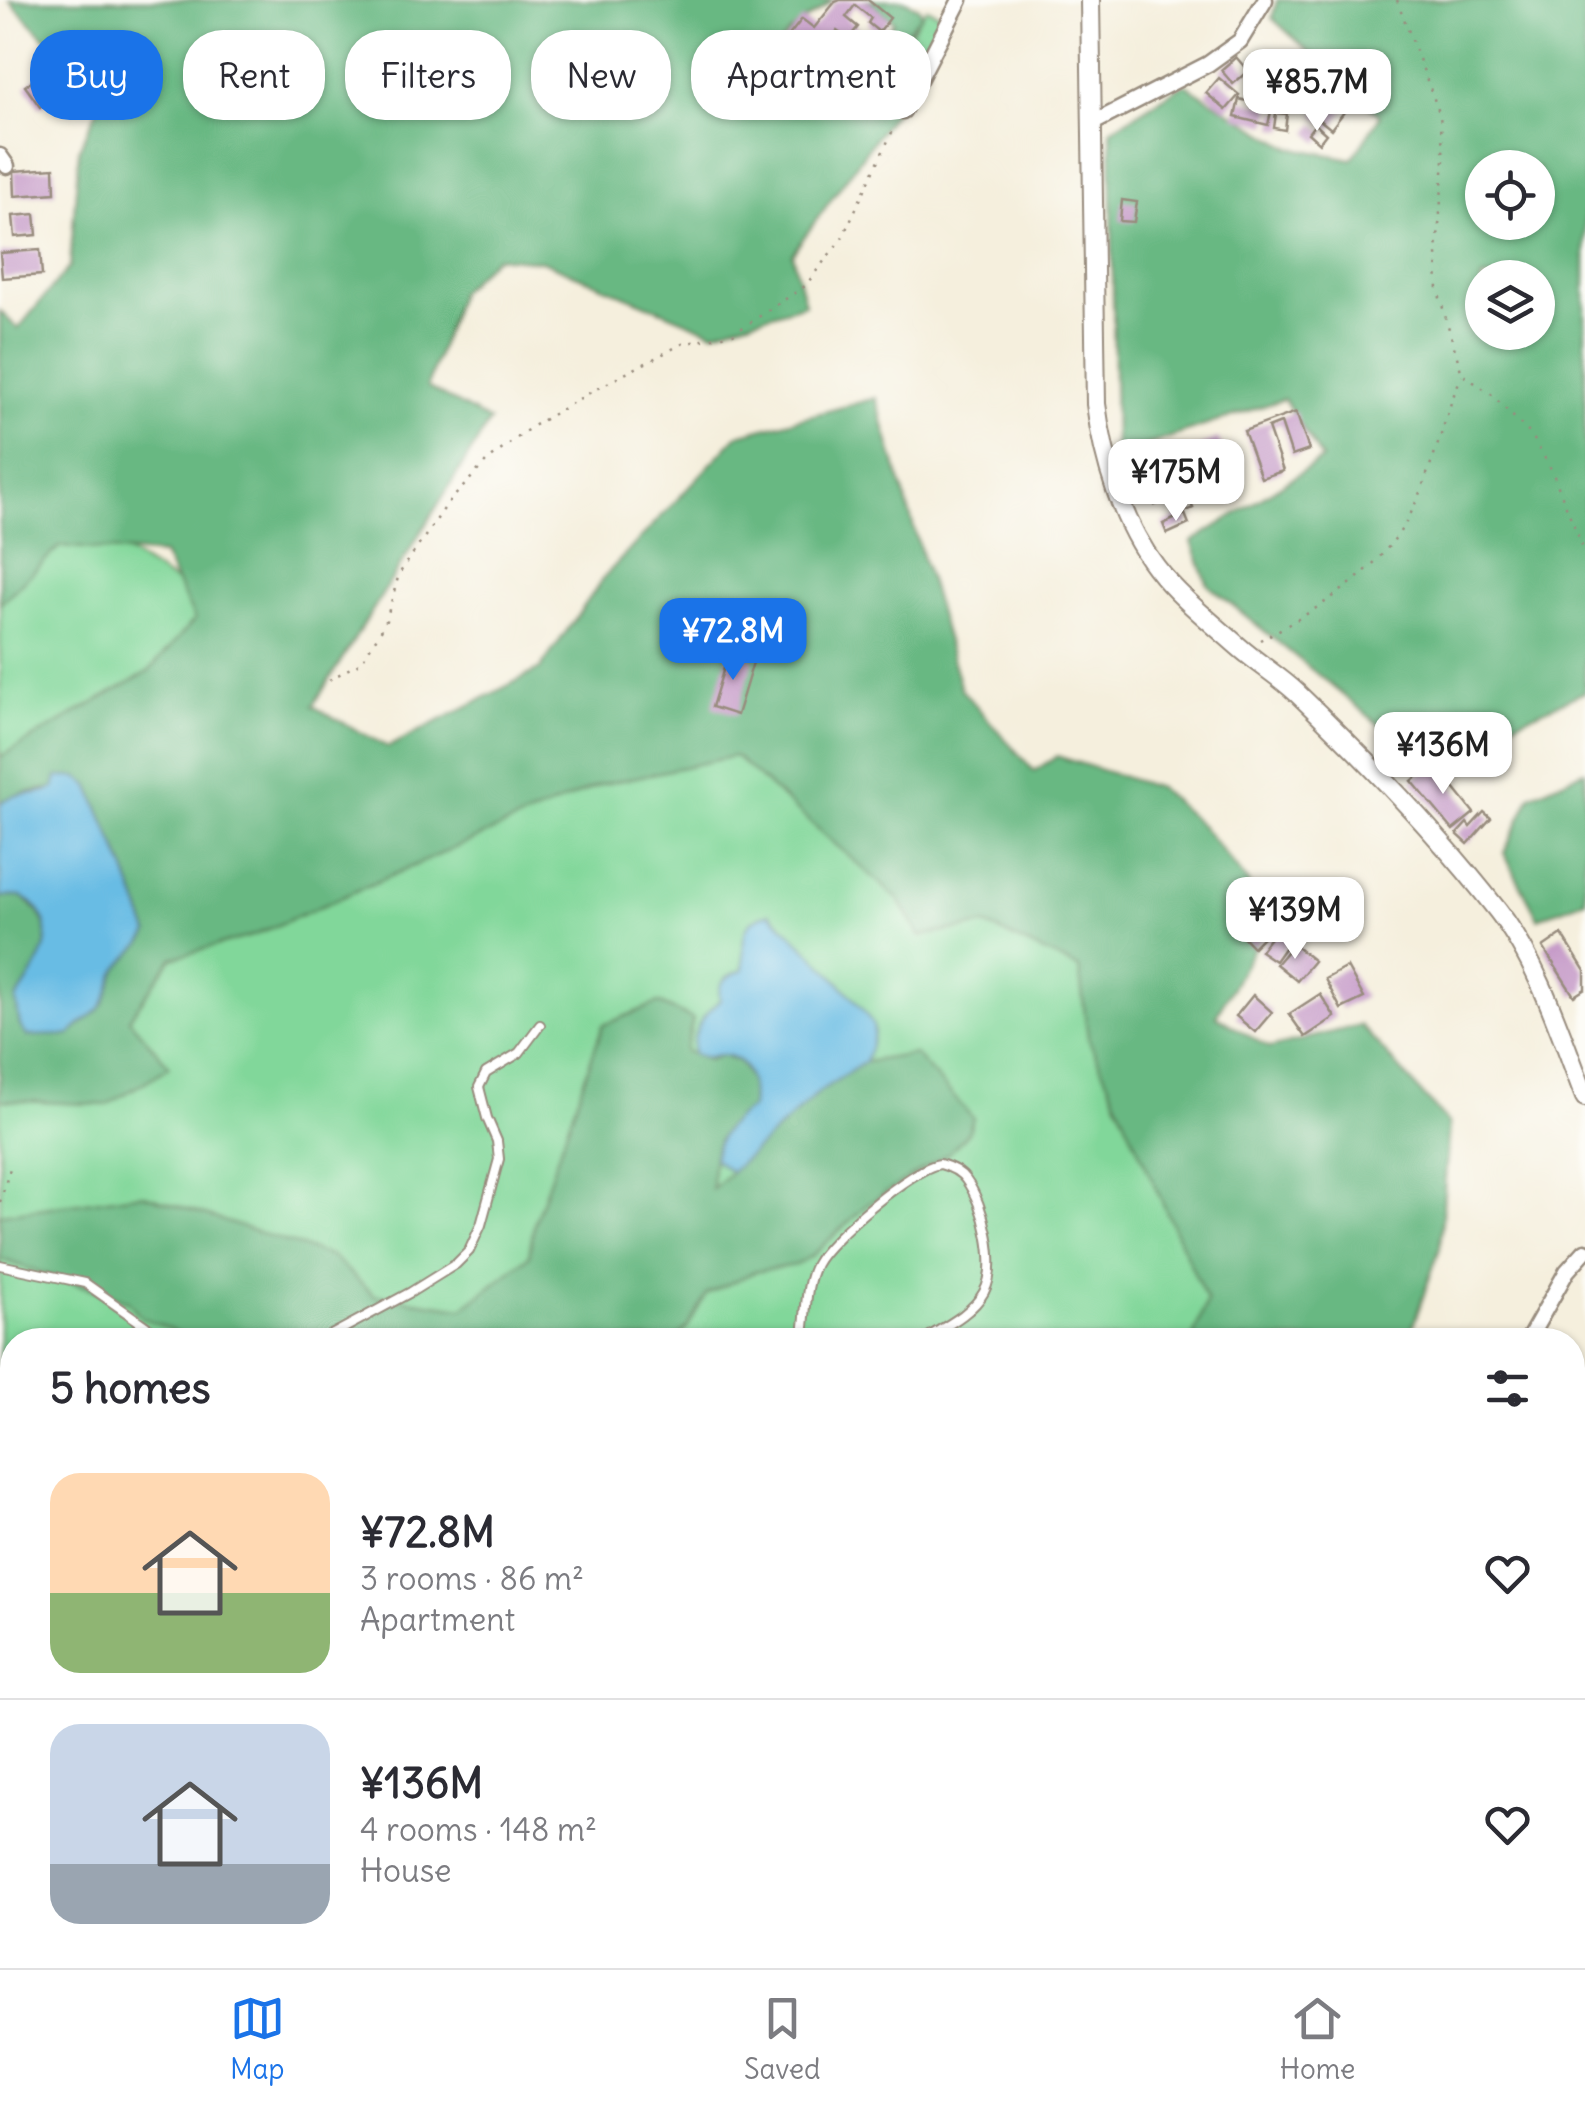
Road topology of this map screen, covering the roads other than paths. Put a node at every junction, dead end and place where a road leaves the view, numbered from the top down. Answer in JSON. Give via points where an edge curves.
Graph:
{"nodes":[{"id":1,"x":960,"y":0,"type":"edge"},
{"id":2,"x":1090,"y":0,"type":"edge"},
{"id":3,"x":1265,"y":0,"type":"edge"},
{"id":4,"x":931,"y":56,"type":"edge"},
{"id":5,"x":1092,"y":123,"type":"junction"},
{"id":6,"x":540,"y":1025,"type":"dead end"},
{"id":7,"x":1585,"y":1097,"type":"edge"},
{"id":8,"x":1585,"y":1251,"type":"edge"},
{"id":9,"x":0,"y":1265,"type":"edge"},
{"id":10,"x":148,"y":1328,"type":"edge"},
{"id":11,"x":344,"y":1328,"type":"edge"},
{"id":12,"x":804,"y":1328,"type":"edge"},
{"id":13,"x":942,"y":1328,"type":"edge"},
{"id":14,"x":1535,"y":1328,"type":"edge"}],
"edges":[{"from":1,"to":4,"type":"street"},
{"from":2,"to":5,"type":"street"},
{"from":3,"to":5,"type":"street","via":[[1240,41],[1208,64]]},
{"from":5,"to":7,"type":"street","via":[[1096,404],[1121,498],[1148,556],[1355,750],[1502,915]]},
{"from":6,"to":11,"type":"lane","via":[[479,1087],[499,1159],[469,1251]]},
{"from":8,"to":14,"type":"street"},
{"from":9,"to":10,"type":"lane","via":[[85,1284]]},
{"from":12,"to":13,"type":"lane","via":[[817,1261],[869,1208],[940,1164],[967,1181],[992,1262],[982,1297]]}]}
